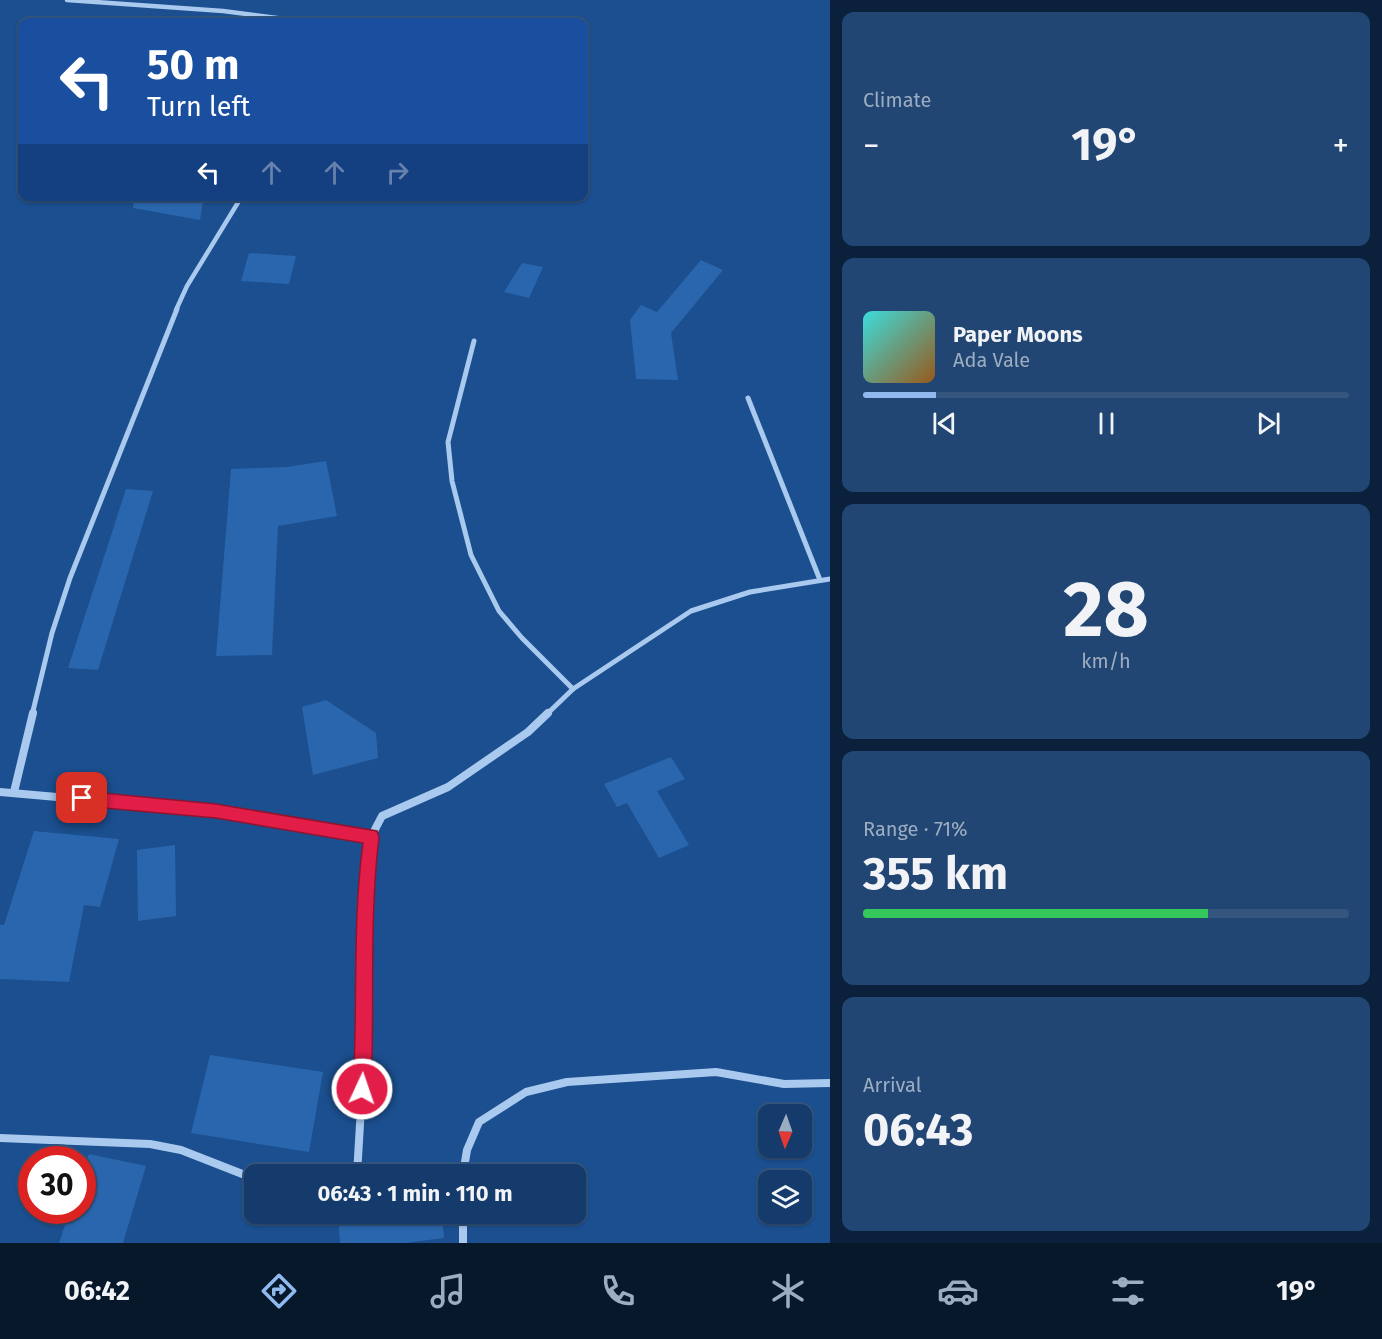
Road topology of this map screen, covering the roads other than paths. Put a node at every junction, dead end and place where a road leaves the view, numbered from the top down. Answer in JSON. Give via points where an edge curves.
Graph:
{"nodes":[{"id":1,"x":67,"y":0,"type":"edge"},
{"id":2,"x":277,"y":18,"type":"edge"},
{"id":3,"x":239,"y":201,"type":"edge"},
{"id":4,"x":474,"y":341,"type":"dead end"},
{"id":5,"x":748,"y":398,"type":"dead end"},
{"id":6,"x":830,"y":579,"type":"edge"},
{"id":7,"x":820,"y":580,"type":"junction"},
{"id":8,"x":573,"y":689,"type":"junction"},
{"id":9,"x":0,"y":792,"type":"edge"},
{"id":10,"x":14,"y":792,"type":"junction"},
{"id":11,"x":371,"y":837,"type":"junction"},
{"id":12,"x":830,"y":1083,"type":"edge"},
{"id":13,"x":0,"y":1138,"type":"edge"},
{"id":14,"x":358,"y":1164,"type":"edge"},
{"id":15,"x":464,"y":1164,"type":"edge"},
{"id":16,"x":244,"y":1175,"type":"edge"},
{"id":17,"x":463,"y":1224,"type":"edge"},
{"id":18,"x":463,"y":1243,"type":"edge"}],
"edges":[{"from":1,"to":2,"type":"street"},
{"from":3,"to":10,"type":"street","via":[[187,286],[70,578],[52,633]]},
{"from":4,"to":8,"type":"street","via":[[448,442],[452,481],[471,555],[499,611]]},
{"from":5,"to":7,"type":"street"},
{"from":6,"to":7,"type":"street"},
{"from":7,"to":8,"type":"street","via":[[750,592],[691,611]]},
{"from":8,"to":11,"type":"street","via":[[528,732],[448,787],[382,816]]},
{"from":9,"to":10,"type":"street"},
{"from":10,"to":11,"type":"street","via":[[216,811]]},
{"from":11,"to":14,"type":"street","via":[[365,888],[366,1025]]},
{"from":12,"to":15,"type":"street","via":[[784,1084],[716,1072],[567,1082],[526,1092],[479,1122]]},
{"from":13,"to":16,"type":"street","via":[[150,1144],[181,1150]]},
{"from":17,"to":18,"type":"street"}]}
